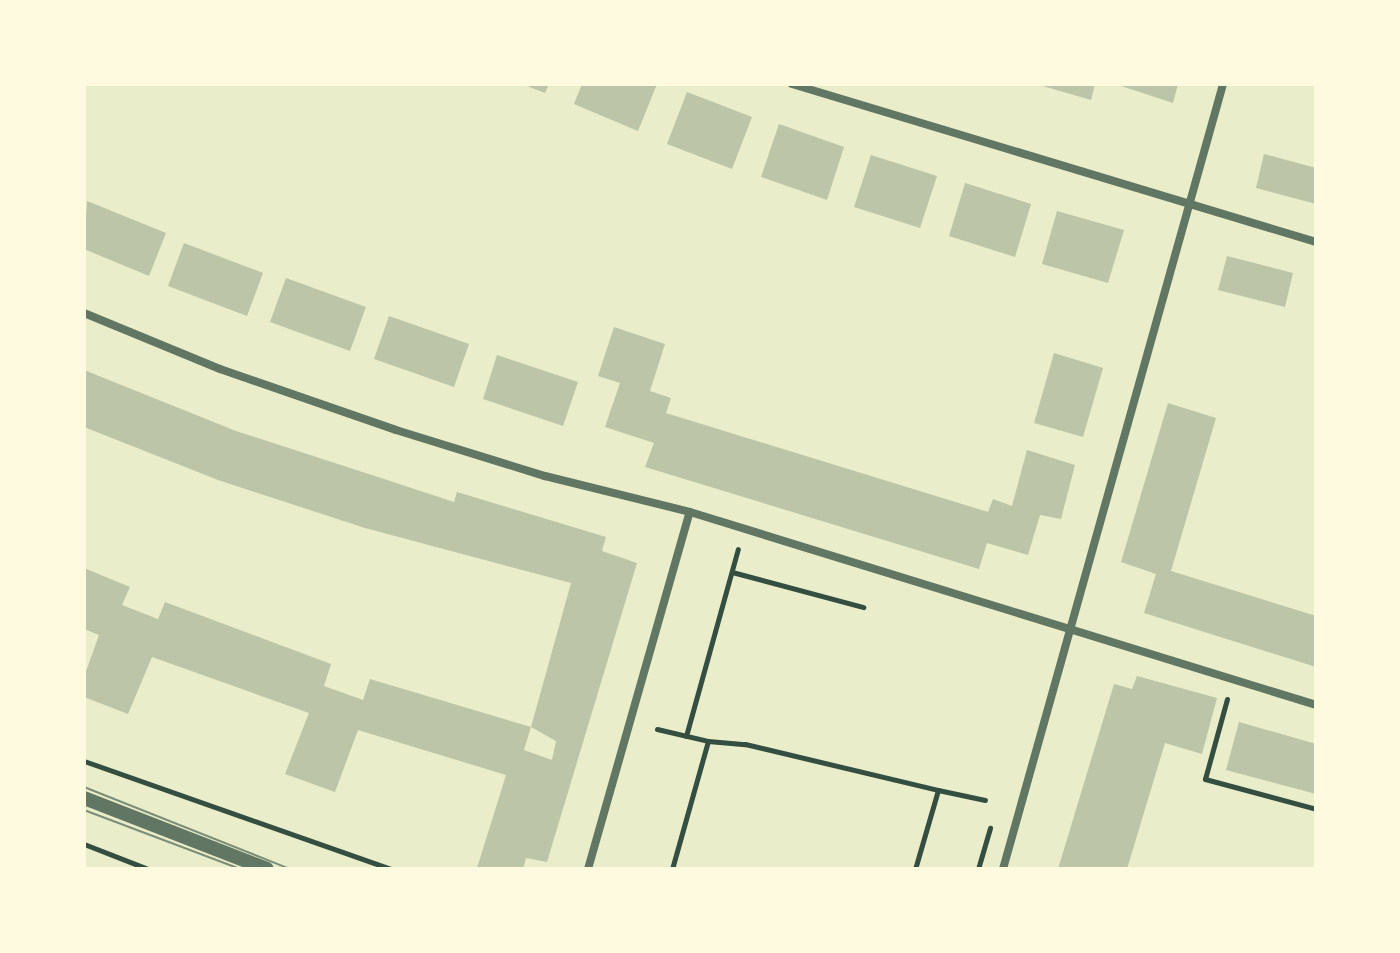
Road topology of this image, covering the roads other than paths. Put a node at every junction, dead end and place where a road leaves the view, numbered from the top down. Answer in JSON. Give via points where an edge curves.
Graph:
{"nodes":[{"id":1,"x":792,"y":84,"type":"edge"},
{"id":2,"x":1223,"y":84,"type":"edge"},
{"id":3,"x":1188,"y":206,"type":"junction"},
{"id":4,"x":1316,"y":242,"type":"edge"},
{"id":5,"x":84,"y":313,"type":"edge"},
{"id":6,"x":690,"y":512,"type":"junction"},
{"id":7,"x":1069,"y":628,"type":"junction"},
{"id":8,"x":1316,"y":705,"type":"edge"},
{"id":9,"x":84,"y":798,"type":"edge"},
{"id":10,"x":267,"y":869,"type":"edge"},
{"id":11,"x":588,"y":869,"type":"edge"},
{"id":12,"x":1003,"y":869,"type":"edge"}],
"edges":[{"from":1,"to":3,"type":"street"},
{"from":2,"to":3,"type":"street"},
{"from":3,"to":4,"type":"street"},
{"from":3,"to":7,"type":"street"},
{"from":5,"to":6,"type":"street","via":[[220,369],[396,430],[545,476]]},
{"from":6,"to":7,"type":"street"},
{"from":6,"to":11,"type":"street"},
{"from":7,"to":8,"type":"street"},
{"from":7,"to":12,"type":"street"},
{"from":9,"to":10,"type":"street"}]}
